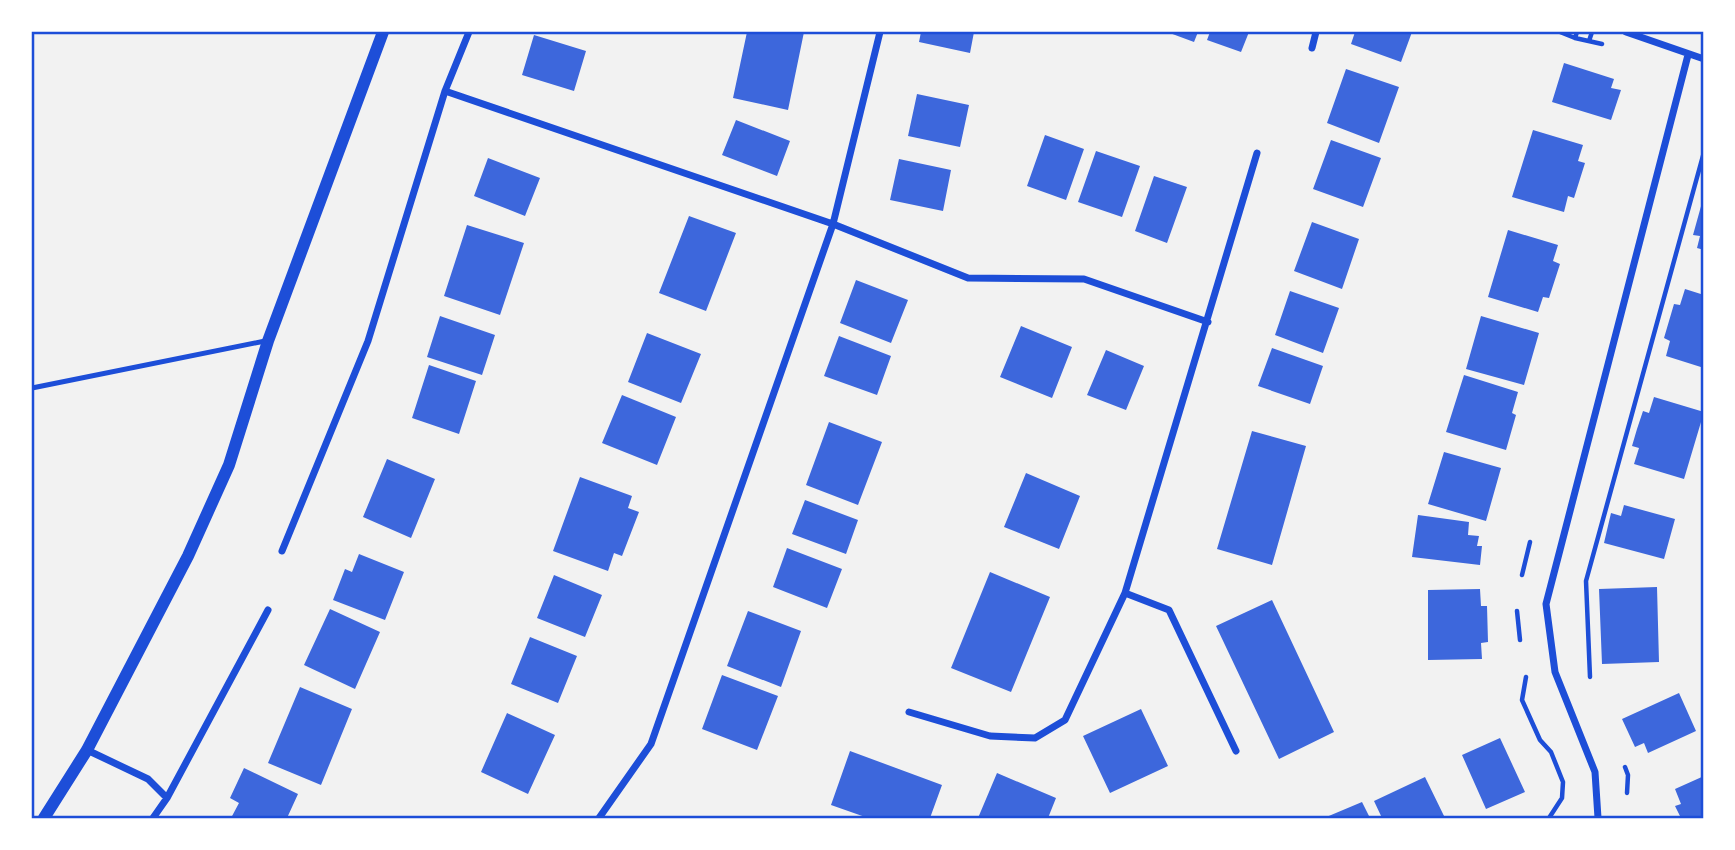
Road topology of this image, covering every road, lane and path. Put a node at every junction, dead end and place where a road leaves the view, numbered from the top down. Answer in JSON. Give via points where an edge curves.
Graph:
{"nodes":[{"id":1,"x":383,"y":32,"type":"edge"},
{"id":2,"x":469,"y":32,"type":"edge"},
{"id":3,"x":880,"y":32,"type":"edge"},
{"id":4,"x":1316,"y":32,"type":"edge"},
{"id":5,"x":1577,"y":32,"type":"edge"},
{"id":6,"x":1592,"y":32,"type":"edge"},
{"id":7,"x":1626,"y":32,"type":"edge"},
{"id":8,"x":1575,"y":38,"type":"dead end"},
{"id":9,"x":1589,"y":41,"type":"dead end"},
{"id":10,"x":1312,"y":48,"type":"dead end"},
{"id":11,"x":1688,"y":55,"type":"junction"},
{"id":12,"x":1703,"y":60,"type":"edge"},
{"id":13,"x":445,"y":92,"type":"junction"},
{"id":14,"x":1703,"y":152,"type":"edge"},
{"id":15,"x":1257,"y":153,"type":"dead end"},
{"id":16,"x":833,"y":224,"type":"junction"},
{"id":17,"x":1208,"y":322,"type":"junction"},
{"id":18,"x":268,"y":341,"type":"junction"},
{"id":19,"x":32,"y":388,"type":"edge"},
{"id":20,"x":282,"y":551,"type":"dead end"},
{"id":21,"x":1125,"y":593,"type":"junction"},
{"id":22,"x":268,"y":610,"type":"dead end"},
{"id":23,"x":1594,"y":688,"type":"dead end"},
{"id":24,"x":909,"y":712,"type":"dead end"},
{"id":25,"x":87,"y":750,"type":"junction"},
{"id":26,"x":1236,"y":751,"type":"dead end"},
{"id":27,"x":1623,"y":762,"type":"dead end"},
{"id":28,"x":167,"y":798,"type":"junction"},
{"id":29,"x":1627,"y":804,"type":"dead end"},
{"id":30,"x":44,"y":818,"type":"edge"},
{"id":31,"x":153,"y":818,"type":"edge"},
{"id":32,"x":599,"y":818,"type":"edge"},
{"id":33,"x":1598,"y":818,"type":"edge"}],
"edges":[{"from":1,"to":18,"type":"street"},
{"from":2,"to":13,"type":"street"},
{"from":3,"to":16,"type":"street"},
{"from":4,"to":10,"type":"street"},
{"from":5,"to":8,"type":"path"},
{"from":6,"to":9,"type":"path"},
{"from":7,"to":11,"type":"street"},
{"from":11,"to":12,"type":"street"},
{"from":11,"to":33,"type":"street","via":[[1546,604],[1555,673],[1595,772]]},
{"from":13,"to":16,"type":"street"},
{"from":13,"to":20,"type":"street","via":[[368,341]]},
{"from":14,"to":23,"type":"path","via":[[1586,581]]},
{"from":15,"to":17,"type":"street"},
{"from":16,"to":17,"type":"street","via":[[968,278],[1084,279]]},
{"from":16,"to":32,"type":"street","via":[[651,744]]},
{"from":17,"to":21,"type":"street"},
{"from":18,"to":19,"type":"lane"},
{"from":18,"to":25,"type":"street","via":[[229,466],[188,556]]},
{"from":21,"to":24,"type":"street","via":[[1065,720],[1035,738],[990,736]]},
{"from":21,"to":26,"type":"street","via":[[1169,610]]},
{"from":22,"to":28,"type":"street"},
{"from":25,"to":28,"type":"street","via":[[148,779]]},
{"from":25,"to":30,"type":"street"},
{"from":27,"to":29,"type":"path","via":[[1628,775]]},
{"from":28,"to":31,"type":"street"}]}
